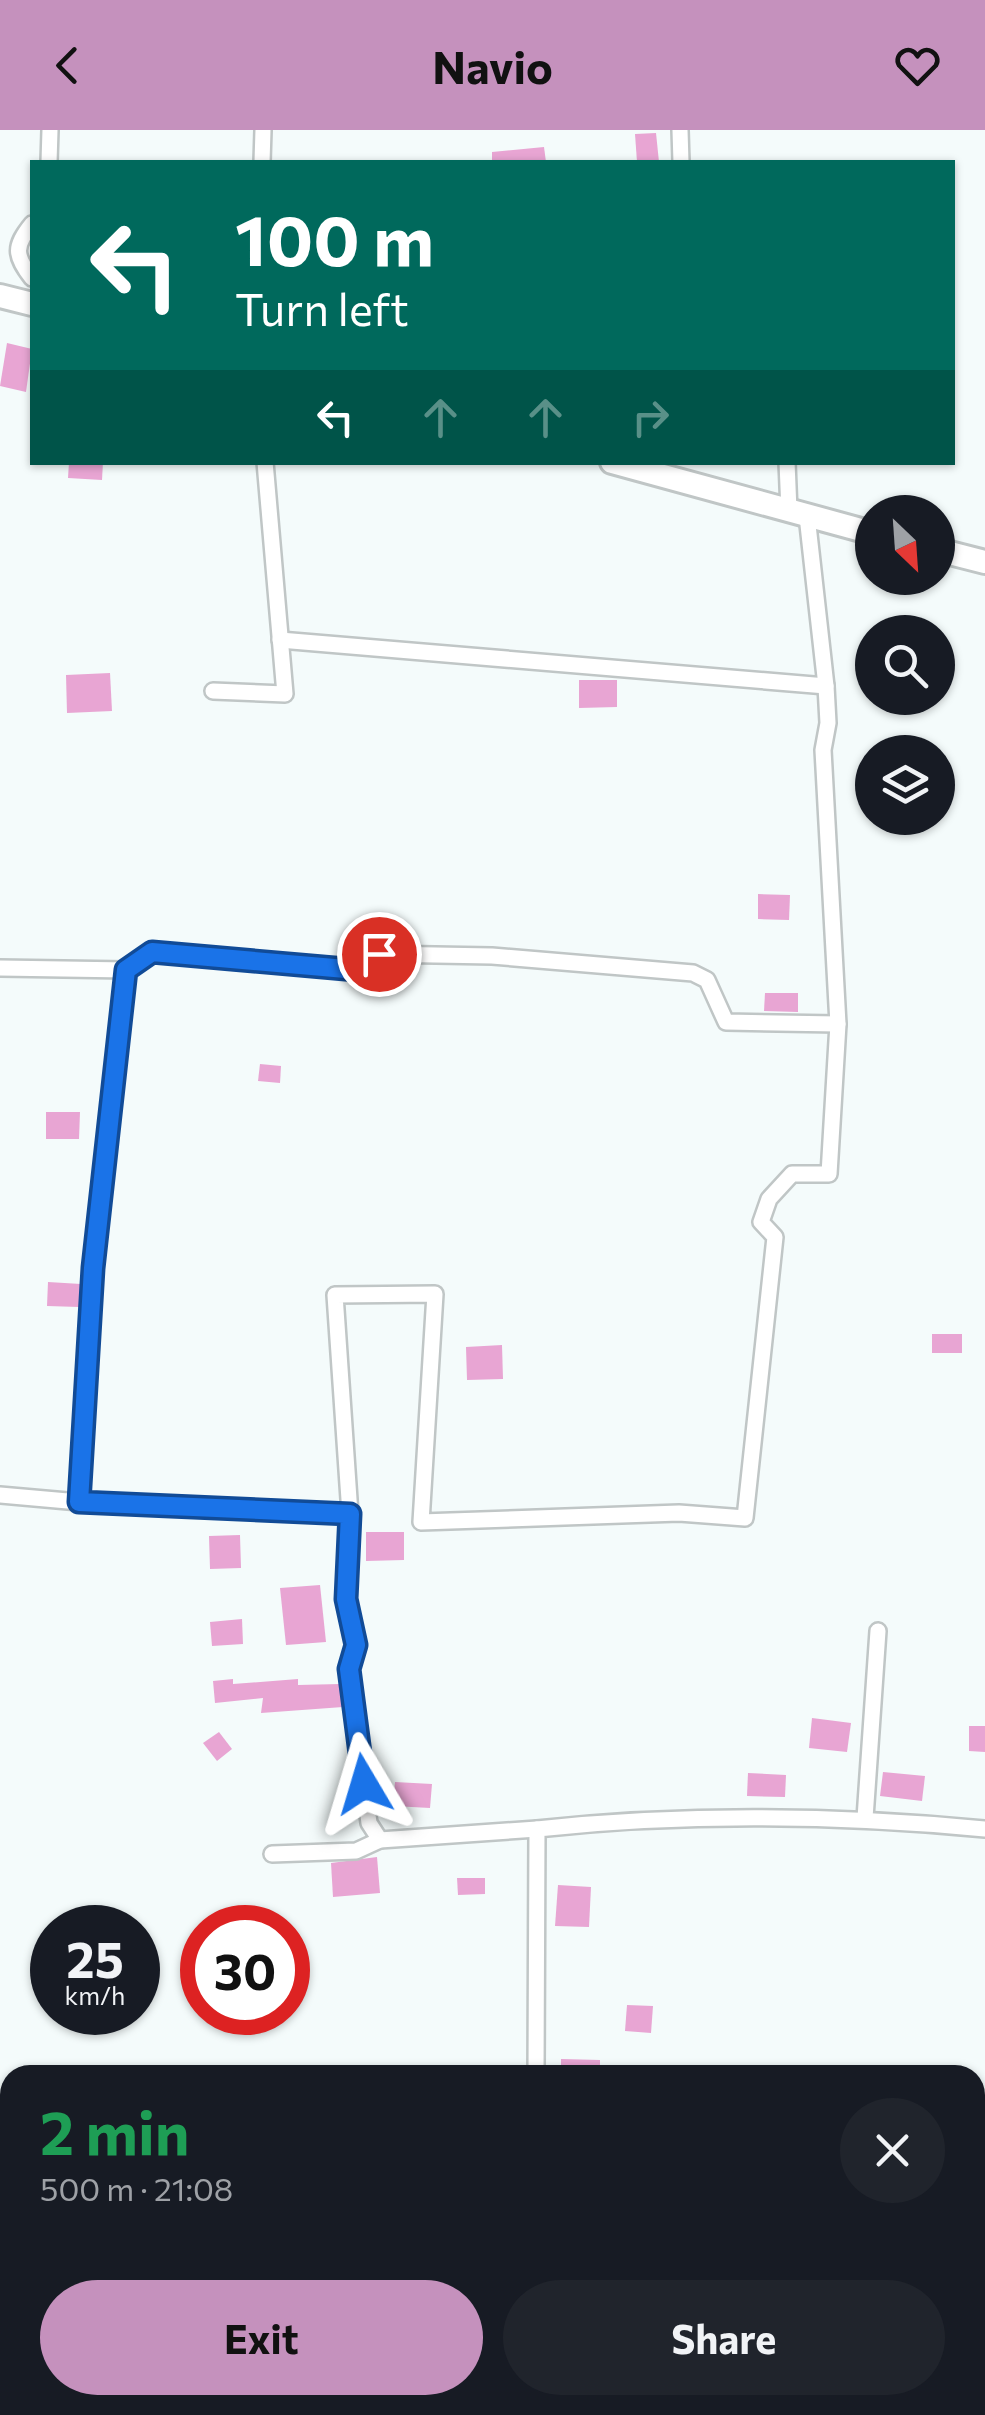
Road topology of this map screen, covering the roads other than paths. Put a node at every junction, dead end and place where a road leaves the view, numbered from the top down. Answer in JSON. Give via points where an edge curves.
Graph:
{"nodes":[{"id":1,"x":50,"y":130,"type":"edge"},
{"id":2,"x":263,"y":130,"type":"edge"},
{"id":3,"x":680,"y":130,"type":"edge"},
{"id":4,"x":49,"y":160,"type":"edge"},
{"id":5,"x":262,"y":160,"type":"edge"},
{"id":6,"x":682,"y":160,"type":"edge"},
{"id":7,"x":30,"y":227,"type":"edge"},
{"id":8,"x":30,"y":275,"type":"edge"},
{"id":9,"x":0,"y":296,"type":"edge"},
{"id":10,"x":30,"y":304,"type":"edge"},
{"id":11,"x":265,"y":465,"type":"edge"},
{"id":12,"x":623,"y":465,"type":"edge"},
{"id":13,"x":789,"y":465,"type":"edge"},
{"id":14,"x":798,"y":514,"type":"junction"},
{"id":15,"x":855,"y":529,"type":"edge"},
{"id":16,"x":955,"y":554,"type":"edge"},
{"id":17,"x":985,"y":562,"type":"edge"},
{"id":18,"x":280,"y":640,"type":"junction"},
{"id":19,"x":826,"y":686,"type":"junction"},
{"id":20,"x":213,"y":691,"type":"dead end"},
{"id":21,"x":0,"y":968,"type":"edge"},
{"id":22,"x":126,"y":970,"type":"junction"},
{"id":23,"x":838,"y":1024,"type":"junction"},
{"id":24,"x":0,"y":1495,"type":"edge"},
{"id":25,"x":79,"y":1502,"type":"junction"},
{"id":26,"x":350,"y":1514,"type":"junction"},
{"id":27,"x":878,"y":1631,"type":"dead end"},
{"id":28,"x":865,"y":1818,"type":"junction"},
{"id":29,"x":537,"y":1829,"type":"junction"},
{"id":30,"x":985,"y":1829,"type":"edge"},
{"id":31,"x":380,"y":1840,"type":"junction"},
{"id":32,"x":272,"y":1854,"type":"dead end"},
{"id":33,"x":536,"y":2065,"type":"edge"}],
"edges":[{"from":1,"to":4,"type":"street"},
{"from":2,"to":5,"type":"street"},
{"from":3,"to":6,"type":"street"},
{"from":7,"to":8,"type":"street","via":[[16,253]]},
{"from":9,"to":10,"type":"main road"},
{"from":11,"to":18,"type":"street"},
{"from":12,"to":14,"type":"main road"},
{"from":13,"to":14,"type":"street"},
{"from":14,"to":15,"type":"main road"},
{"from":14,"to":19,"type":"street"},
{"from":16,"to":17,"type":"main road"},
{"from":18,"to":19,"type":"street"},
{"from":18,"to":20,"type":"street","via":[[286,694]]},
{"from":19,"to":23,"type":"street","via":[[823,750]]},
{"from":21,"to":22,"type":"street"},
{"from":22,"to":23,"type":"street","via":[[152,952],[357,970],[379,954],[492,956],[693,973],[707,980],[726,1022]]},
{"from":22,"to":25,"type":"street","via":[[93,1268]]},
{"from":23,"to":26,"type":"street","via":[[829,1174],[792,1174],[769,1198],[760,1222],[775,1237],[746,1518],[679,1512],[422,1522],[436,1294],[335,1296]]},
{"from":24,"to":25,"type":"street"},
{"from":25,"to":26,"type":"street"},
{"from":26,"to":31,"type":"street","via":[[346,1599],[356,1645],[349,1669],[368,1822]]},
{"from":27,"to":28,"type":"street"},
{"from":28,"to":29,"type":"street","via":[[652,1817]]},
{"from":28,"to":30,"type":"street"},
{"from":29,"to":31,"type":"street"},
{"from":29,"to":33,"type":"street"},
{"from":31,"to":32,"type":"street","via":[[356,1851]]}]}
